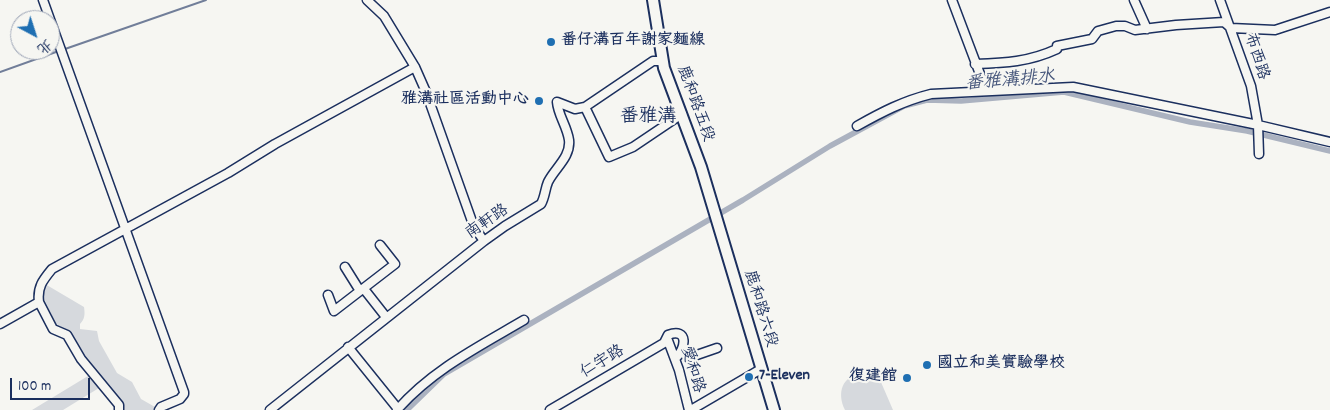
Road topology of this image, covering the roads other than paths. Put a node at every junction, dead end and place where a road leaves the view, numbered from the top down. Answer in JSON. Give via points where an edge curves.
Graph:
{"nodes":[{"id":1,"x":44,"y":0,"type":"edge"},
{"id":2,"x":367,"y":0,"type":"edge"},
{"id":3,"x":652,"y":0,"type":"edge"},
{"id":4,"x":952,"y":0,"type":"edge"},
{"id":5,"x":1134,"y":0,"type":"edge"},
{"id":6,"x":1220,"y":0,"type":"edge"},
{"id":7,"x":1330,"y":12,"type":"edge"},
{"id":8,"x":1231,"y":28,"type":"junction"},
{"id":9,"x":1147,"y":30,"type":"junction"},
{"id":10,"x":663,"y":61,"type":"junction"},
{"id":11,"x":975,"y":64,"type":"junction"},
{"id":12,"x":415,"y":66,"type":"junction"},
{"id":13,"x":986,"y":90,"type":"junction"},
{"id":14,"x":585,"y":107,"type":"junction"},
{"id":15,"x":682,"y":114,"type":"junction"},
{"id":16,"x":857,"y":126,"type":"dead end"},
{"id":17,"x":1258,"y":127,"type":"junction"},
{"id":18,"x":1330,"y":142,"type":"edge"},
{"id":19,"x":1259,"y":154,"type":"dead end"},
{"id":20,"x":716,"y":216,"type":"joint"},
{"id":21,"x":126,"y":228,"type":"junction"},
{"id":22,"x":484,"y":241,"type":"junction"},
{"id":23,"x":380,"y":246,"type":"dead end"},
{"id":24,"x":345,"y":267,"type":"dead end"},
{"id":25,"x":362,"y":290,"type":"junction"},
{"id":26,"x":328,"y":295,"type":"dead end"},
{"id":27,"x":39,"y":302,"type":"junction"},
{"id":28,"x":386,"y":317,"type":"junction"},
{"id":29,"x":524,"y":320,"type":"dead end"},
{"id":30,"x":0,"y":324,"type":"edge"},
{"id":31,"x":667,"y":338,"type":"junction"},
{"id":32,"x":348,"y":347,"type":"junction"},
{"id":33,"x":717,"y":348,"type":"dead end"},
{"id":34,"x":682,"y":353,"type":"junction"},
{"id":35,"x":675,"y":359,"type":"junction"},
{"id":36,"x":761,"y":369,"type":"junction"},
{"id":37,"x":561,"y":407,"type":"edge"},
{"id":38,"x":397,"y":409,"type":"edge"},
{"id":39,"x":119,"y":410,"type":"edge"},
{"id":40,"x":159,"y":410,"type":"edge"},
{"id":41,"x":270,"y":410,"type":"edge"},
{"id":42,"x":550,"y":410,"type":"edge"},
{"id":43,"x":690,"y":410,"type":"edge"},
{"id":44,"x":774,"y":410,"type":"edge"}],
"edges":[{"from":1,"to":21,"type":"street"},
{"from":2,"to":12,"type":"street","via":[[384,16]]},
{"from":3,"to":10,"type":"main road","name":"鹿和路五段"},
{"from":4,"to":11,"type":"street"},
{"from":5,"to":9,"type":"street"},
{"from":6,"to":8,"type":"street","name":"布西路"},
{"from":7,"to":8,"type":"street","via":[[1275,30]]},
{"from":8,"to":9,"type":"street","via":[[1219,22]]},
{"from":8,"to":17,"type":"street","name":"布西路","via":[[1251,86]]},
{"from":9,"to":11,"type":"street","via":[[1116,26],[1098,31],[1092,39],[1057,46],[1046,54],[1011,63]]},
{"from":10,"to":14,"type":"street","via":[[653,61]]},
{"from":10,"to":15,"type":"main road","name":"鹿和路五段"},
{"from":11,"to":13,"type":"street"},
{"from":12,"to":21,"type":"street"},
{"from":12,"to":22,"type":"street","via":[[474,227]]},
{"from":13,"to":16,"type":"street","via":[[914,98]]},
{"from":13,"to":17,"type":"street","via":[[1073,87]]},
{"from":14,"to":15,"type":"street","via":[[609,157],[633,147]]},
{"from":14,"to":22,"type":"street","name":"南軒路","via":[[575,109],[558,102],[569,143],[565,158],[549,180],[541,204]]},
{"from":15,"to":20,"type":"main road","name":"鹿和路五段"},
{"from":17,"to":18,"type":"street"},
{"from":17,"to":19,"type":"street","name":"布西路"},
{"from":20,"to":36,"type":"main road","name":"鹿和路六段"},
{"from":21,"to":27,"type":"street","via":[[52,269],[38,292]]},
{"from":21,"to":40,"type":"street","via":[[184,392],[180,399]]},
{"from":22,"to":28,"type":"street","name":"南軒路"},
{"from":23,"to":25,"type":"street","via":[[395,264]]},
{"from":24,"to":25,"type":"street"},
{"from":25,"to":26,"type":"street","via":[[334,311]]},
{"from":25,"to":28,"type":"street"},
{"from":27,"to":30,"type":"street"},
{"from":27,"to":39,"type":"street","via":[[53,329],[67,334],[81,359],[119,405]]},
{"from":28,"to":32,"type":"street","name":"南軒路"},
{"from":29,"to":38,"type":"street","via":[[440,370]]},
{"from":31,"to":34,"type":"street","via":[[668,335],[679,334],[684,344]]},
{"from":31,"to":35,"type":"street","name":"愛和路"},
{"from":31,"to":37,"type":"street","name":"仁宇路","via":[[664,343]]},
{"from":32,"to":38,"type":"street"},
{"from":32,"to":41,"type":"street","name":"南軒路"},
{"from":33,"to":34,"type":"street","via":[[691,357]]},
{"from":34,"to":35,"type":"street"},
{"from":35,"to":43,"type":"street","name":"愛和路"},
{"from":36,"to":43,"type":"street"},
{"from":36,"to":44,"type":"main road","name":"鹿和路六段"},
{"from":37,"to":42,"type":"street","name":"仁宇路"}]}
